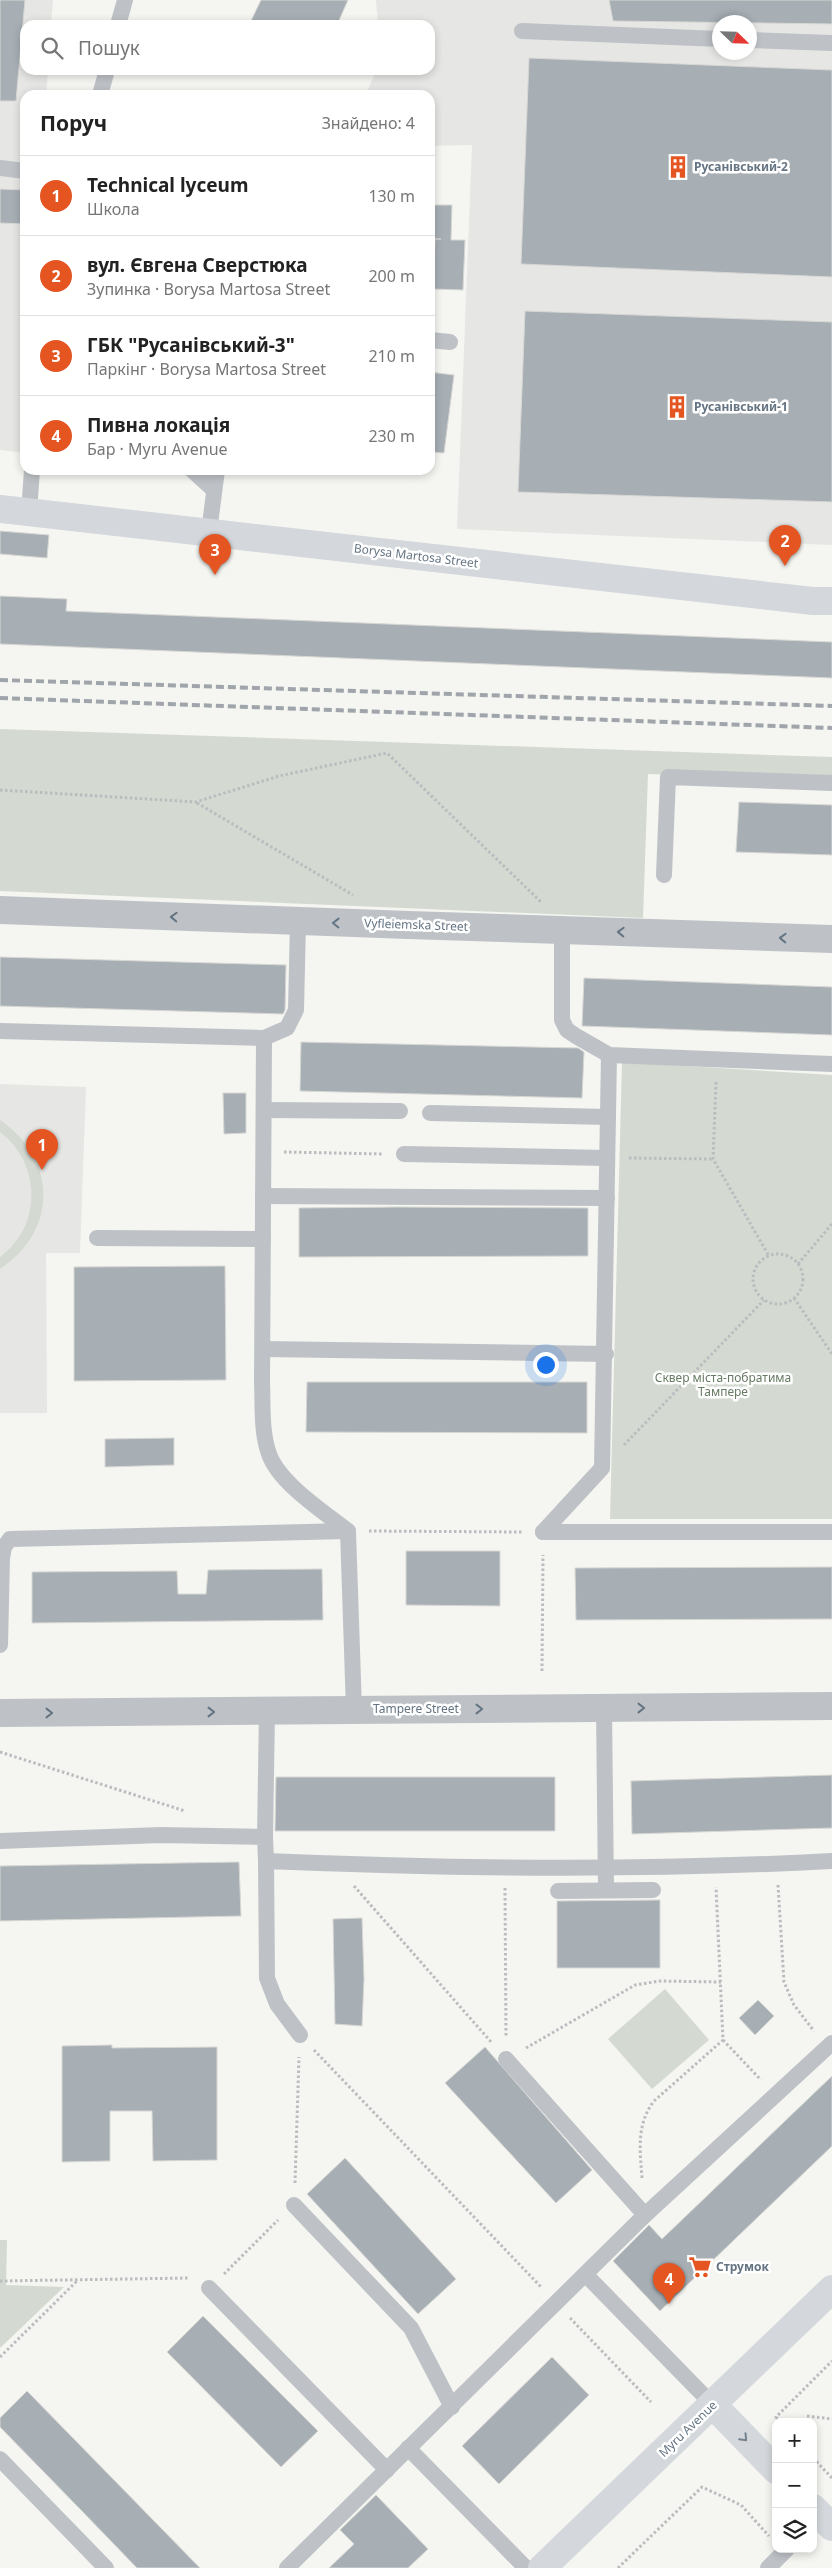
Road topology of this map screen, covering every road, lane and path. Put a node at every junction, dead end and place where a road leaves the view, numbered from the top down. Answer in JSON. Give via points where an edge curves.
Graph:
{"nodes":[{"id":1,"x":126,"y":0,"type":"edge"},
{"id":2,"x":120,"y":20,"type":"edge"},
{"id":3,"x":522,"y":31,"type":"dead end"},
{"id":4,"x":712,"y":39,"type":"edge"},
{"id":5,"x":757,"y":40,"type":"edge"},
{"id":6,"x":832,"y":43,"type":"edge"},
{"id":7,"x":106,"y":75,"type":"edge"},
{"id":8,"x":101,"y":90,"type":"edge"},
{"id":9,"x":0,"y":168,"type":"edge"},
{"id":10,"x":20,"y":170,"type":"edge"},
{"id":11,"x":435,"y":340,"type":"edge"},
{"id":12,"x":450,"y":342,"type":"dead end"},
{"id":13,"x":32,"y":475,"type":"edge"},
{"id":14,"x":198,"y":475,"type":"edge"},
{"id":15,"x":216,"y":475,"type":"edge"},
{"id":16,"x":214,"y":490,"type":"junction"},
{"id":17,"x":0,"y":509,"type":"edge"},
{"id":18,"x":29,"y":512,"type":"junction"},
{"id":19,"x":209,"y":532,"type":"junction"},
{"id":20,"x":832,"y":601,"type":"edge"},
{"id":21,"x":832,"y":783,"type":"edge"},
{"id":22,"x":0,"y":790,"type":"edge"},
{"id":23,"x":196,"y":802,"type":"junction"},
{"id":24,"x":664,"y":875,"type":"dead end"},
{"id":25,"x":357,"y":897,"type":"dead end"},
{"id":26,"x":543,"y":904,"type":"dead end"},
{"id":27,"x":0,"y":910,"type":"edge"},
{"id":28,"x":298,"y":922,"type":"junction"},
{"id":29,"x":562,"y":930,"type":"junction"},
{"id":30,"x":832,"y":939,"type":"edge"},
{"id":31,"x":0,"y":1031,"type":"edge"},
{"id":32,"x":264,"y":1038,"type":"junction"},
{"id":33,"x":609,"y":1055,"type":"junction"},
{"id":34,"x":717,"y":1059,"type":"junction"},
{"id":35,"x":832,"y":1064,"type":"edge"},
{"id":36,"x":264,"y":1110,"type":"junction"},
{"id":37,"x":400,"y":1111,"type":"dead end"},
{"id":38,"x":430,"y":1112,"type":"dead end"},
{"id":39,"x":608,"y":1117,"type":"junction"},
{"id":40,"x":264,"y":1151,"type":"junction"},
{"id":41,"x":404,"y":1154,"type":"joint"},
{"id":42,"x":606,"y":1158,"type":"junction"},
{"id":43,"x":713,"y":1159,"type":"junction"},
{"id":44,"x":263,"y":1196,"type":"junction"},
{"id":45,"x":606,"y":1198,"type":"junction"},
{"id":46,"x":832,"y":1224,"type":"edge"},
{"id":47,"x":97,"y":1238,"type":"dead end"},
{"id":48,"x":263,"y":1239,"type":"junction"},
{"id":49,"x":769,"y":1256,"type":"junction"},
{"id":50,"x":798,"y":1264,"type":"junction"},
{"id":51,"x":794,"y":1298,"type":"junction"},
{"id":52,"x":764,"y":1300,"type":"junction"},
{"id":53,"x":263,"y":1349,"type":"junction"},
{"id":54,"x":606,"y":1354,"type":"junction"},
{"id":55,"x":832,"y":1354,"type":"edge"},
{"id":56,"x":602,"y":1468,"type":"junction"},
{"id":57,"x":348,"y":1531,"type":"junction"},
{"id":58,"x":543,"y":1532,"type":"junction"},
{"id":59,"x":832,"y":1532,"type":"edge"},
{"id":60,"x":0,"y":1646,"type":"edge"},
{"id":61,"x":542,"y":1671,"type":"dead end"},
{"id":62,"x":832,"y":1706,"type":"edge"},
{"id":63,"x":604,"y":1708,"type":"junction"},
{"id":64,"x":354,"y":1710,"type":"junction"},
{"id":65,"x":267,"y":1711,"type":"junction"},
{"id":66,"x":0,"y":1713,"type":"edge"},
{"id":67,"x":0,"y":1752,"type":"edge"},
{"id":68,"x":189,"y":1813,"type":"dead end"},
{"id":69,"x":265,"y":1837,"type":"junction"},
{"id":70,"x":0,"y":1841,"type":"edge"},
{"id":71,"x":266,"y":1861,"type":"junction"},
{"id":72,"x":832,"y":1861,"type":"edge"},
{"id":73,"x":334,"y":1864,"type":"junction"},
{"id":74,"x":777,"y":1864,"type":"junction"},
{"id":75,"x":716,"y":1866,"type":"junction"},
{"id":76,"x":505,"y":1868,"type":"junction"},
{"id":77,"x":606,"y":1890,"type":"junction"},
{"id":78,"x":653,"y":1890,"type":"dead end"},
{"id":79,"x":558,"y":1891,"type":"dead end"},
{"id":80,"x":721,"y":1982,"type":"junction"},
{"id":81,"x":300,"y":2035,"type":"junction"},
{"id":82,"x":723,"y":2040,"type":"junction"},
{"id":83,"x":830,"y":2045,"type":"edge"},
{"id":84,"x":506,"y":2059,"type":"junction"},
{"id":85,"x":776,"y":2095,"type":"junction"},
{"id":86,"x":294,"y":2205,"type":"junction"},
{"id":87,"x":645,"y":2215,"type":"junction"},
{"id":88,"x":586,"y":2275,"type":"junction"},
{"id":89,"x":78,"y":2280,"type":"junction"},
{"id":90,"x":0,"y":2281,"type":"edge"},
{"id":91,"x":209,"y":2288,"type":"junction"},
{"id":92,"x":832,"y":2289,"type":"edge"},
{"id":93,"x":557,"y":2304,"type":"junction"},
{"id":94,"x":0,"y":2357,"type":"edge"},
{"id":95,"x":832,"y":2361,"type":"edge"},
{"id":96,"x":651,"y":2402,"type":"dead end"},
{"id":97,"x":713,"y":2405,"type":"junction"},
{"id":98,"x":452,"y":2407,"type":"junction"},
{"id":99,"x":807,"y":2416,"type":"dead end"},
{"id":100,"x":777,"y":2418,"type":"edge"},
{"id":101,"x":832,"y":2419,"type":"edge"},
{"id":102,"x":408,"y":2448,"type":"junction"},
{"id":103,"x":0,"y":2459,"type":"edge"},
{"id":104,"x":817,"y":2462,"type":"edge"},
{"id":105,"x":772,"y":2466,"type":"edge"},
{"id":106,"x":387,"y":2470,"type":"junction"},
{"id":107,"x":832,"y":2478,"type":"edge"},
{"id":108,"x":772,"y":2538,"type":"edge"},
{"id":109,"x":783,"y":2553,"type":"edge"},
{"id":110,"x":106,"y":2568,"type":"edge"},
{"id":111,"x":287,"y":2568,"type":"edge"},
{"id":112,"x":526,"y":2568,"type":"edge"},
{"id":113,"x":542,"y":2568,"type":"edge"},
{"id":114,"x":618,"y":2568,"type":"edge"},
{"id":115,"x":768,"y":2568,"type":"edge"}],
"edges":[{"from":1,"to":2,"type":"lane"},
{"from":3,"to":4,"type":"lane"},
{"from":5,"to":6,"type":"lane"},
{"from":7,"to":8,"type":"lane"},
{"from":9,"to":10,"type":"lane"},
{"from":11,"to":12,"type":"lane"},
{"from":13,"to":18,"type":"lane"},
{"from":14,"to":16,"type":"lane"},
{"from":15,"to":16,"type":"lane"},
{"from":16,"to":19,"type":"lane"},
{"from":17,"to":18,"type":"main road","name":"Borysa Martosa Street"},
{"from":18,"to":19,"type":"main road","name":"Borysa Martosa Street"},
{"from":19,"to":20,"type":"main road","name":"Borysa Martosa Street"},
{"from":21,"to":24,"type":"lane","via":[[668,776]]},
{"from":22,"to":23,"type":"path"},
{"from":23,"to":25,"type":"path"},
{"from":23,"to":26,"type":"path","via":[[279,776],[387,753]]},
{"from":28,"to":27,"type":"street","name":"Vyfleiemska Street","one_way":true},
{"from":29,"to":28,"type":"street","name":"Vyfleiemska Street","one_way":true},
{"from":28,"to":32,"type":"lane","via":[[296,1010],[287,1028]]},
{"from":30,"to":29,"type":"street","name":"Vyfleiemska Street","one_way":true},
{"from":29,"to":33,"type":"lane","via":[[562,1020],[567,1030]]},
{"from":31,"to":32,"type":"lane"},
{"from":32,"to":36,"type":"lane"},
{"from":33,"to":34,"type":"lane"},
{"from":33,"to":39,"type":"lane"},
{"from":34,"to":35,"type":"lane"},
{"from":34,"to":43,"type":"path"},
{"from":36,"to":37,"type":"lane"},
{"from":36,"to":40,"type":"lane"},
{"from":38,"to":39,"type":"lane"},
{"from":39,"to":42,"type":"lane"},
{"from":40,"to":41,"type":"path"},
{"from":40,"to":44,"type":"lane"},
{"from":41,"to":42,"type":"lane"},
{"from":42,"to":43,"type":"path"},
{"from":42,"to":45,"type":"lane"},
{"from":43,"to":49,"type":"path"},
{"from":44,"to":45,"type":"lane"},
{"from":44,"to":48,"type":"lane"},
{"from":45,"to":54,"type":"lane"},
{"from":46,"to":50,"type":"path"},
{"from":47,"to":48,"type":"lane"},
{"from":48,"to":53,"type":"lane"},
{"from":49,"to":50,"type":"path","via":[[786,1256]]},
{"from":49,"to":52,"type":"path","via":[[756,1267],[753,1278],[754,1286]]},
{"from":50,"to":51,"type":"path","via":[[803,1280]]},
{"from":51,"to":52,"type":"path","via":[[778,1304]]},
{"from":51,"to":55,"type":"path"},
{"from":52,"to":56,"type":"path"},
{"from":53,"to":54,"type":"lane"},
{"from":53,"to":57,"type":"lane","via":[[265,1438],[269,1455],[285,1480]]},
{"from":54,"to":56,"type":"lane"},
{"from":56,"to":58,"type":"lane"},
{"from":57,"to":58,"type":"path"},
{"from":57,"to":60,"type":"lane","via":[[10,1539],[2,1558]]},
{"from":57,"to":64,"type":"lane"},
{"from":58,"to":59,"type":"lane"},
{"from":58,"to":61,"type":"path"},
{"from":63,"to":62,"type":"street","name":"Tampere Street","one_way":true},
{"from":64,"to":63,"type":"street","name":"Tampere Street","one_way":true},
{"from":63,"to":77,"type":"lane"},
{"from":64,"to":65,"type":"street","name":"Tampere Street"},
{"from":66,"to":65,"type":"street","name":"Tampere Street","one_way":true},
{"from":65,"to":69,"type":"lane"},
{"from":67,"to":68,"type":"path"},
{"from":69,"to":70,"type":"lane","via":[[161,1836]]},
{"from":69,"to":71,"type":"lane"},
{"from":71,"to":73,"type":"lane"},
{"from":71,"to":81,"type":"lane","via":[[268,1978],[277,2004]]},
{"from":72,"to":74,"type":"lane"},
{"from":73,"to":76,"type":"lane"},
{"from":73,"to":84,"type":"path"},
{"from":74,"to":75,"type":"lane"},
{"from":74,"to":83,"type":"path","via":[[784,1982],[794,2005]]},
{"from":75,"to":76,"type":"lane"},
{"from":75,"to":80,"type":"path"},
{"from":76,"to":84,"type":"path"},
{"from":77,"to":78,"type":"lane"},
{"from":77,"to":79,"type":"lane"},
{"from":80,"to":82,"type":"path"},
{"from":80,"to":84,"type":"path","via":[[660,1981],[635,1985]]},
{"from":81,"to":86,"type":"path"},
{"from":81,"to":93,"type":"path"},
{"from":82,"to":85,"type":"path"},
{"from":82,"to":87,"type":"path","via":[[654,2101],[647,2111],[640,2140]]},
{"from":83,"to":85,"type":"lane"},
{"from":84,"to":87,"type":"lane"},
{"from":85,"to":87,"type":"lane"},
{"from":86,"to":91,"type":"path"},
{"from":86,"to":98,"type":"lane","via":[[411,2328]]},
{"from":87,"to":88,"type":"lane"},
{"from":88,"to":93,"type":"lane"},
{"from":88,"to":97,"type":"lane"},
{"from":89,"to":90,"type":"path"},
{"from":89,"to":91,"type":"path","via":[[190,2278],[202,2281]]},
{"from":89,"to":94,"type":"path"},
{"from":91,"to":106,"type":"lane"},
{"from":92,"to":97,"type":"main road","name":"Myru Avenue"},
{"from":93,"to":96,"type":"path"},
{"from":93,"to":98,"type":"lane"},
{"from":95,"to":100,"type":"path"},
{"from":97,"to":105,"type":"main road","one_way":true},
{"from":97,"to":113,"type":"main road","name":"Myru Avenue"},
{"from":98,"to":102,"type":"lane"},
{"from":99,"to":101,"type":"path"},
{"from":102,"to":106,"type":"lane"},
{"from":102,"to":112,"type":"lane"},
{"from":103,"to":110,"type":"lane"},
{"from":104,"to":107,"type":"path"},
{"from":106,"to":111,"type":"lane"},
{"from":108,"to":114,"type":"path","via":[[740,2504],[702,2487]]},
{"from":109,"to":115,"type":"lane"}]}
